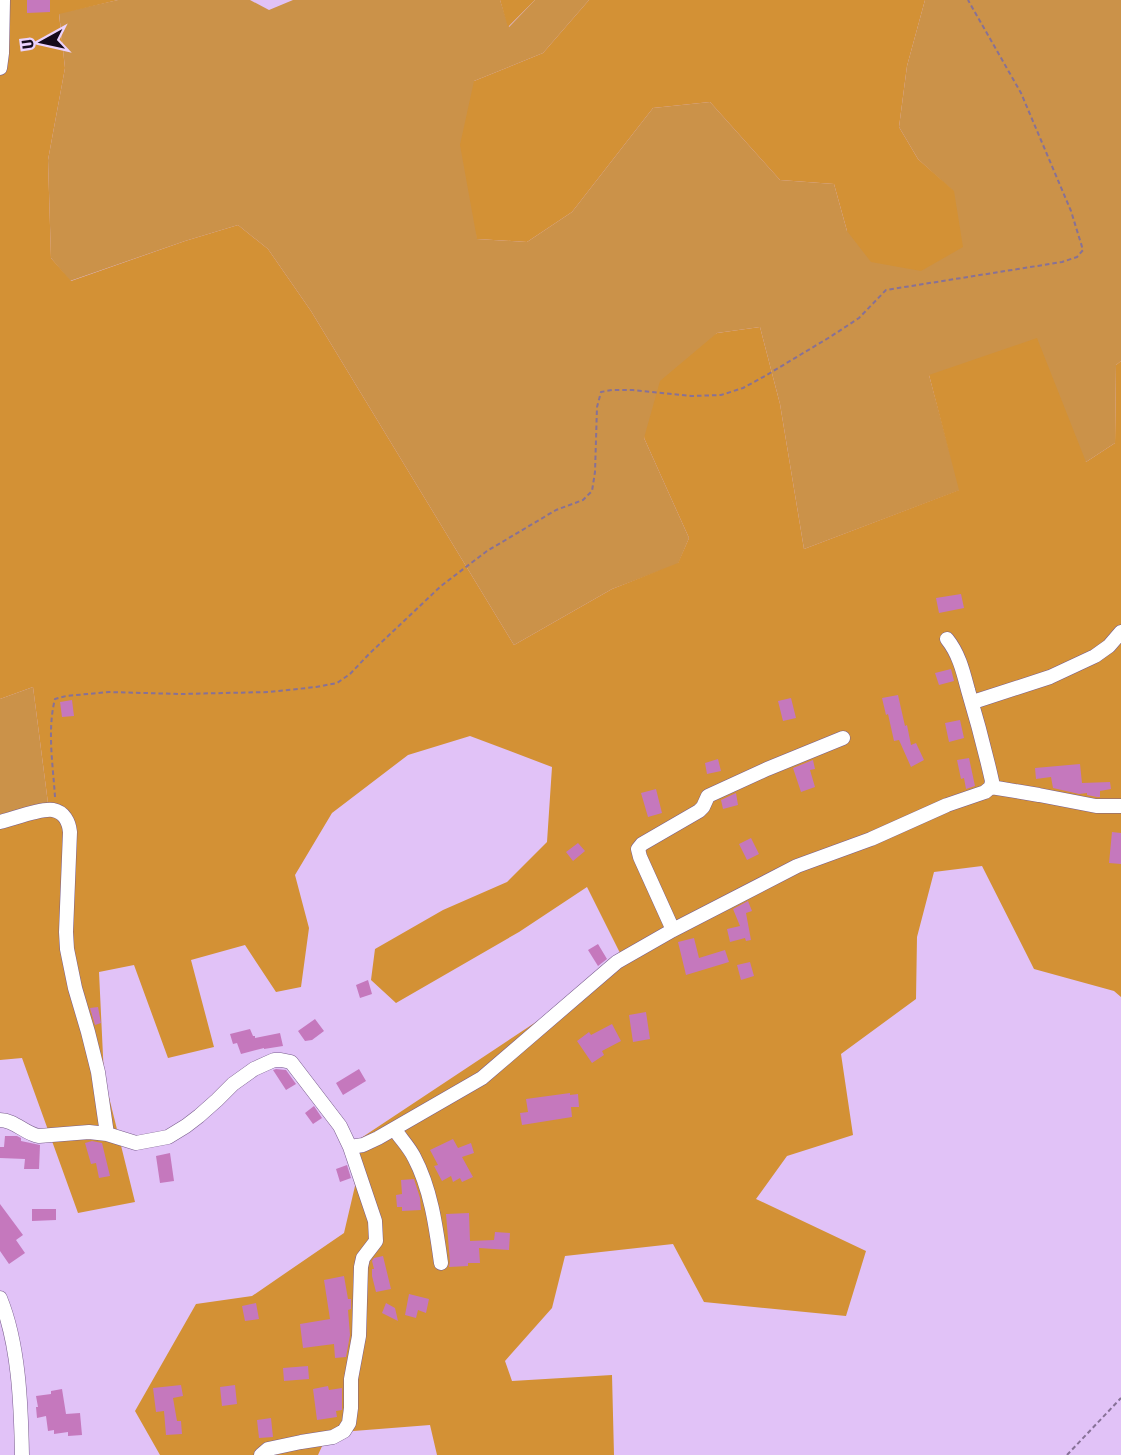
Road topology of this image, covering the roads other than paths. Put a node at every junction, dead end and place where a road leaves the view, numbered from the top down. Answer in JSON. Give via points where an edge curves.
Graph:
{"nodes":[{"id":1,"x":3,"y":0,"type":"edge"},
{"id":2,"x":0,"y":68,"type":"edge"},
{"id":3,"x":1121,"y":632,"type":"edge"},
{"id":4,"x":946,"y":639,"type":"dead end"},
{"id":5,"x":973,"y":702,"type":"junction"},
{"id":6,"x":843,"y":738,"type":"dead end"},
{"id":7,"x":991,"y":787,"type":"junction"},
{"id":8,"x":1121,"y":806,"type":"edge"},
{"id":9,"x":0,"y":822,"type":"edge"},
{"id":10,"x":673,"y":930,"type":"junction"},
{"id":11,"x":0,"y":1120,"type":"edge"},
{"id":12,"x":395,"y":1130,"type":"junction"},
{"id":13,"x":107,"y":1134,"type":"junction"},
{"id":14,"x":350,"y":1147,"type":"junction"},
{"id":15,"x":441,"y":1263,"type":"dead end"},
{"id":16,"x":0,"y":1298,"type":"edge"},
{"id":17,"x":22,"y":1455,"type":"edge"},
{"id":18,"x":261,"y":1455,"type":"edge"}],
"edges":[{"from":1,"to":2,"type":"street"},
{"from":3,"to":5,"type":"street","via":[[1095,656],[1050,677]]},
{"from":4,"to":5,"type":"street","via":[[962,666]]},
{"from":5,"to":7,"type":"street"},
{"from":6,"to":10,"type":"street","via":[[708,796],[699,811],[642,844],[638,849],[640,857]]},
{"from":7,"to":8,"type":"street","via":[[1096,806]]},
{"from":7,"to":10,"type":"street","via":[[797,866]]},
{"from":9,"to":13,"type":"street","via":[[53,810],[67,821],[69,959],[98,1072]]},
{"from":10,"to":12,"type":"street","via":[[617,962],[482,1078]]},
{"from":11,"to":13,"type":"street","via":[[39,1136]]},
{"from":12,"to":14,"type":"street"},
{"from":12,"to":15,"type":"street","via":[[422,1174]]},
{"from":13,"to":14,"type":"street","via":[[136,1143],[168,1137],[255,1069],[281,1060],[291,1062],[300,1073],[340,1126]]},
{"from":14,"to":18,"type":"street","via":[[377,1235],[361,1267],[359,1336],[351,1379],[349,1423],[333,1437],[268,1449]]},
{"from":16,"to":17,"type":"street","via":[[16,1358]]}]}
